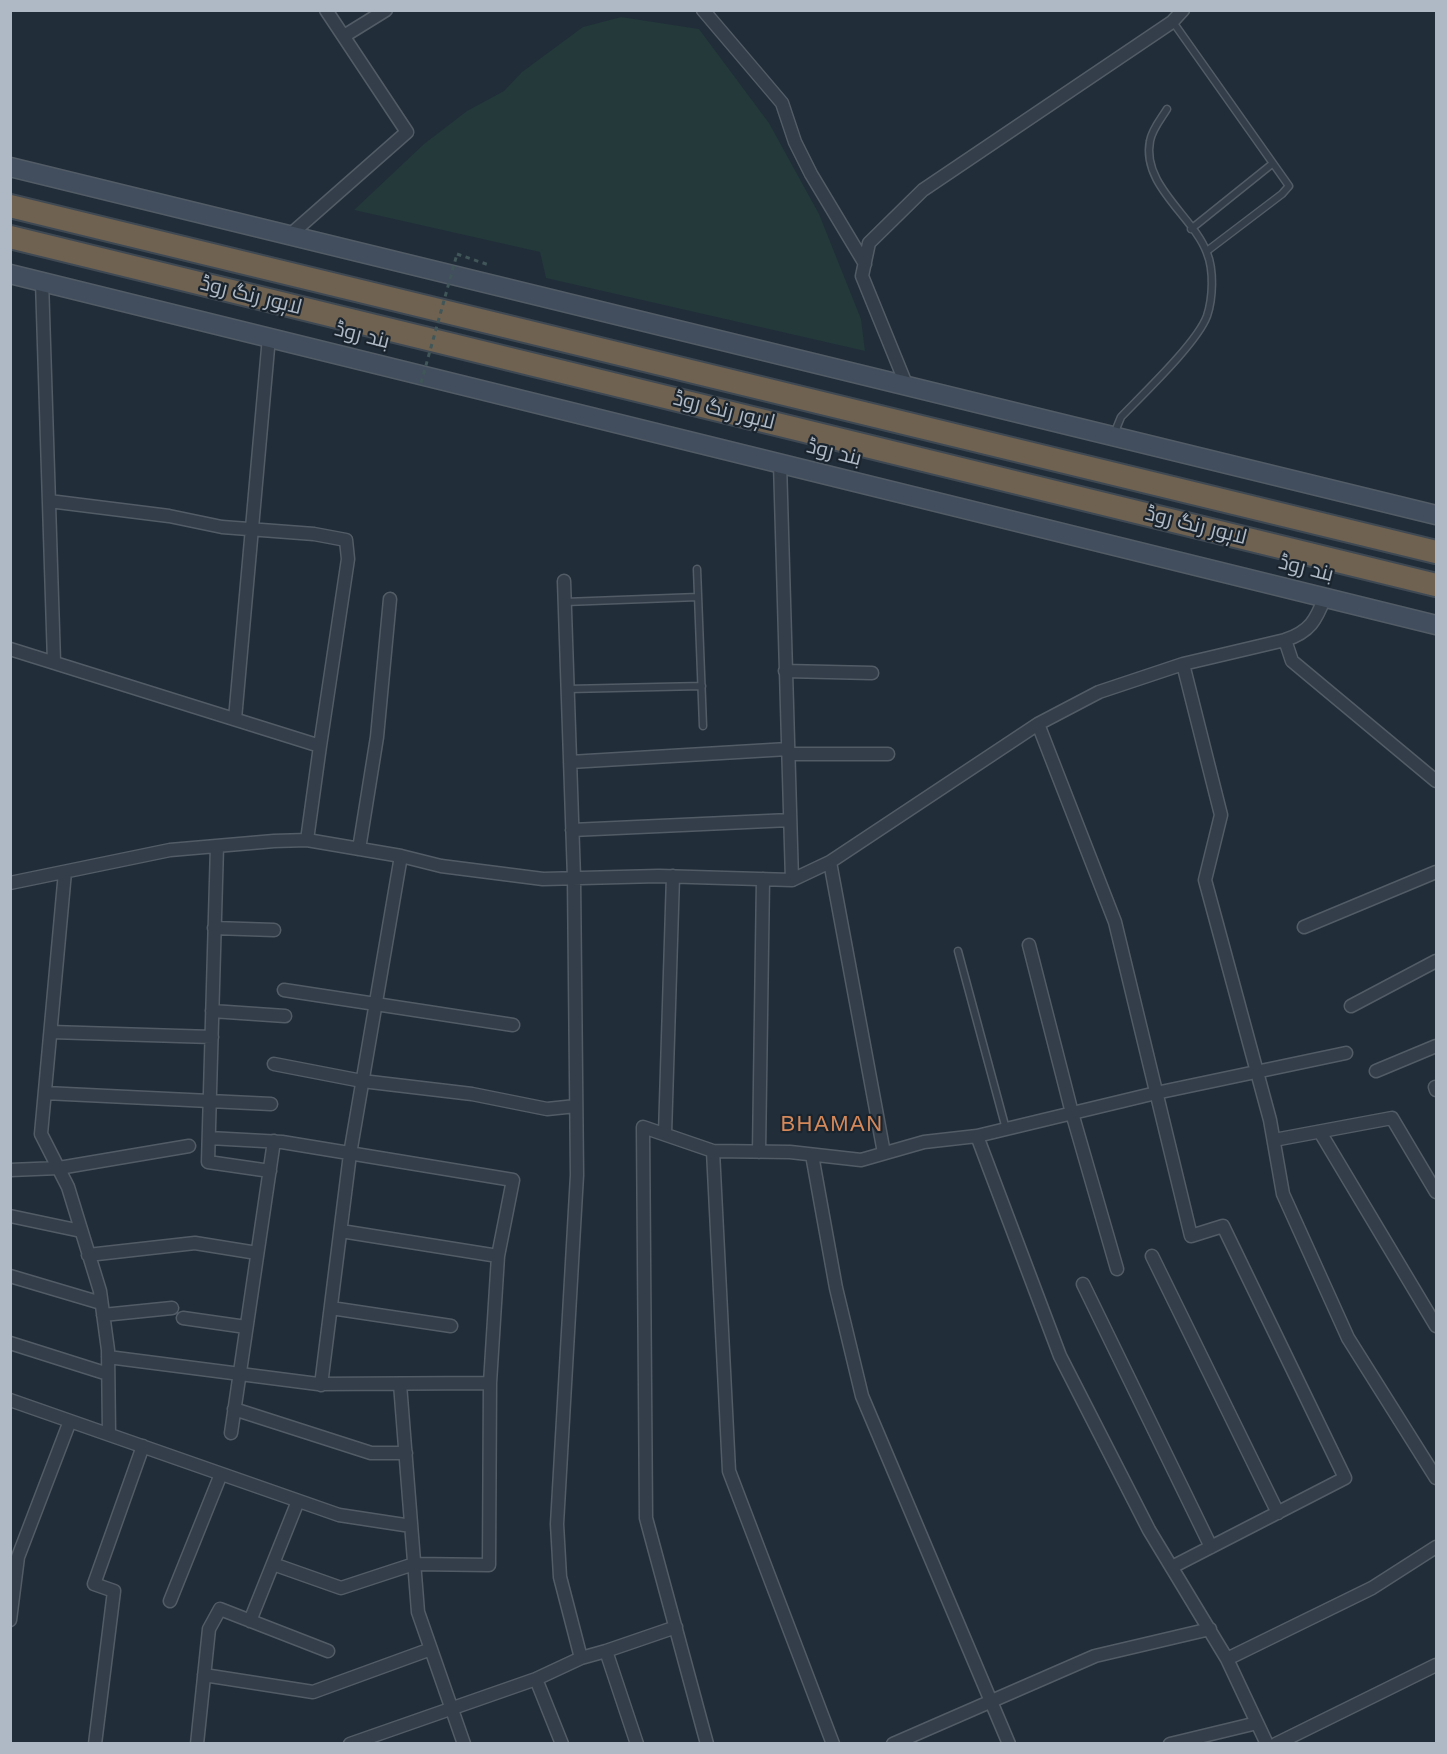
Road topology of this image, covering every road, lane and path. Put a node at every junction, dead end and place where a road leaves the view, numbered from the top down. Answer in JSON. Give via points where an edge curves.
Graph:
{"nodes":[{"id":1,"x":326,"y":10,"type":"edge"},
{"id":2,"x":386,"y":10,"type":"edge"},
{"id":3,"x":704,"y":10,"type":"edge"},
{"id":4,"x":1182,"y":10,"type":"edge"},
{"id":5,"x":1172,"y":22,"type":"junction"},
{"id":6,"x":344,"y":36,"type":"junction"},
{"id":7,"x":1167,"y":109,"type":"dead end"},
{"id":8,"x":1272,"y":164,"type":"junction"},
{"id":9,"x":10,"y":167,"type":"edge"},
{"id":10,"x":10,"y":206,"type":"edge"},
{"id":11,"x":1191,"y":229,"type":"junction"},
{"id":12,"x":290,"y":235,"type":"junction"},
{"id":13,"x":10,"y":237,"type":"edge"},
{"id":14,"x":1207,"y":251,"type":"junction"},
{"id":15,"x":865,"y":264,"type":"junction"},
{"id":16,"x":494,"y":267,"type":"dead end"},
{"id":17,"x":10,"y":273,"type":"edge"},
{"id":18,"x":42,"y":281,"type":"junction"},
{"id":19,"x":269,"y":337,"type":"junction"},
{"id":20,"x":421,"y":383,"type":"dead end"},
{"id":21,"x":906,"y":384,"type":"junction"},
{"id":22,"x":1114,"y":434,"type":"junction"},
{"id":23,"x":780,"y":463,"type":"junction"},
{"id":24,"x":49,"y":501,"type":"junction"},
{"id":25,"x":1437,"y":515,"type":"edge"},
{"id":26,"x":252,"y":529,"type":"junction"},
{"id":27,"x":1437,"y":552,"type":"edge"},
{"id":28,"x":697,"y":569,"type":"dead end"},
{"id":29,"x":564,"y":581,"type":"dead end"},
{"id":30,"x":1437,"y":585,"type":"edge"},
{"id":31,"x":698,"y":597,"type":"junction"},
{"id":32,"x":1325,"y":597,"type":"junction"},
{"id":33,"x":390,"y":599,"type":"dead end"},
{"id":34,"x":564,"y":602,"type":"junction"},
{"id":35,"x":1437,"y":625,"type":"edge"},
{"id":36,"x":1285,"y":640,"type":"junction"},
{"id":37,"x":10,"y":649,"type":"edge"},
{"id":38,"x":54,"y":662,"type":"junction"},
{"id":39,"x":1183,"y":664,"type":"junction"},
{"id":40,"x":785,"y":671,"type":"junction"},
{"id":41,"x":872,"y":673,"type":"dead end"},
{"id":42,"x":702,"y":686,"type":"junction"},
{"id":43,"x":568,"y":689,"type":"junction"},
{"id":44,"x":235,"y":719,"type":"junction"},
{"id":45,"x":1038,"y":724,"type":"junction"},
{"id":46,"x":703,"y":726,"type":"dead end"},
{"id":47,"x":320,"y":746,"type":"junction"},
{"id":48,"x":788,"y":751,"type":"junction"},
{"id":49,"x":888,"y":754,"type":"dead end"},
{"id":50,"x":570,"y":762,"type":"junction"},
{"id":51,"x":1437,"y":781,"type":"edge"},
{"id":52,"x":790,"y":820,"type":"junction"},
{"id":53,"x":572,"y":830,"type":"junction"},
{"id":54,"x":307,"y":840,"type":"junction"},
{"id":55,"x":216,"y":846,"type":"junction"},
{"id":56,"x":359,"y":849,"type":"junction"},
{"id":57,"x":401,"y":856,"type":"junction"},
{"id":58,"x":830,"y":862,"type":"junction"},
{"id":59,"x":65,"y":872,"type":"junction"},
{"id":60,"x":1437,"y":873,"type":"edge"},
{"id":61,"x":673,"y":876,"type":"junction"},
{"id":62,"x":574,"y":878,"type":"junction"},
{"id":63,"x":763,"y":879,"type":"junction"},
{"id":64,"x":792,"y":880,"type":"junction"},
{"id":65,"x":10,"y":883,"type":"edge"},
{"id":66,"x":1304,"y":927,"type":"dead end"},
{"id":67,"x":214,"y":928,"type":"junction"},
{"id":68,"x":274,"y":930,"type":"dead end"},
{"id":69,"x":1029,"y":945,"type":"dead end"},
{"id":70,"x":958,"y":951,"type":"dead end"},
{"id":71,"x":1437,"y":961,"type":"edge"},
{"id":72,"x":284,"y":990,"type":"dead end"},
{"id":73,"x":375,"y":1004,"type":"junction"},
{"id":74,"x":1351,"y":1006,"type":"dead end"},
{"id":75,"x":212,"y":1011,"type":"junction"},
{"id":76,"x":285,"y":1016,"type":"dead end"},
{"id":77,"x":513,"y":1025,"type":"dead end"},
{"id":78,"x":51,"y":1032,"type":"junction"},
{"id":79,"x":212,"y":1037,"type":"junction"},
{"id":80,"x":1437,"y":1046,"type":"edge"},
{"id":81,"x":1346,"y":1053,"type":"dead end"},
{"id":82,"x":274,"y":1064,"type":"dead end"},
{"id":83,"x":1376,"y":1071,"type":"dead end"},
{"id":84,"x":1257,"y":1072,"type":"junction"},
{"id":85,"x":362,"y":1081,"type":"junction"},
{"id":86,"x":45,"y":1093,"type":"junction"},
{"id":87,"x":1156,"y":1093,"type":"junction"},
{"id":88,"x":210,"y":1101,"type":"junction"},
{"id":89,"x":271,"y":1104,"type":"dead end"},
{"id":90,"x":576,"y":1106,"type":"junction"},
{"id":91,"x":1072,"y":1113,"type":"junction"},
{"id":92,"x":1006,"y":1129,"type":"junction"},
{"id":93,"x":1320,"y":1132,"type":"junction"},
{"id":94,"x":665,"y":1134,"type":"junction"},
{"id":95,"x":977,"y":1136,"type":"junction"},
{"id":96,"x":209,"y":1138,"type":"junction"},
{"id":97,"x":1274,"y":1140,"type":"junction"},
{"id":98,"x":274,"y":1141,"type":"junction"},
{"id":99,"x":189,"y":1146,"type":"dead end"},
{"id":100,"x":713,"y":1151,"type":"junction"},
{"id":101,"x":759,"y":1152,"type":"junction"},
{"id":102,"x":884,"y":1153,"type":"junction"},
{"id":103,"x":350,"y":1154,"type":"junction"},
{"id":104,"x":812,"y":1155,"type":"junction"},
{"id":105,"x":59,"y":1168,"type":"junction"},
{"id":106,"x":10,"y":1170,"type":"edge"},
{"id":107,"x":270,"y":1171,"type":"junction"},
{"id":108,"x":1437,"y":1192,"type":"edge"},
{"id":109,"x":10,"y":1216,"type":"edge"},
{"id":110,"x":341,"y":1231,"type":"junction"},
{"id":111,"x":81,"y":1232,"type":"junction"},
{"id":112,"x":257,"y":1253,"type":"junction"},
{"id":113,"x":88,"y":1256,"type":"junction"},
{"id":114,"x":498,"y":1256,"type":"junction"},
{"id":115,"x":1152,"y":1256,"type":"dead end"},
{"id":116,"x":1117,"y":1269,"type":"dead end"},
{"id":117,"x":10,"y":1276,"type":"edge"},
{"id":118,"x":1083,"y":1284,"type":"dead end"},
{"id":119,"x":172,"y":1308,"type":"dead end"},
{"id":120,"x":331,"y":1308,"type":"junction"},
{"id":121,"x":102,"y":1309,"type":"junction"},
{"id":122,"x":183,"y":1318,"type":"dead end"},
{"id":123,"x":451,"y":1326,"type":"dead end"},
{"id":124,"x":1437,"y":1326,"type":"edge"},
{"id":125,"x":246,"y":1327,"type":"junction"},
{"id":126,"x":10,"y":1343,"type":"edge"},
{"id":127,"x":108,"y":1357,"type":"junction"},
{"id":128,"x":240,"y":1372,"type":"junction"},
{"id":129,"x":108,"y":1374,"type":"junction"},
{"id":130,"x":490,"y":1383,"type":"junction"},
{"id":131,"x":400,"y":1384,"type":"junction"},
{"id":132,"x":321,"y":1385,"type":"junction"},
{"id":133,"x":10,"y":1400,"type":"edge"},
{"id":134,"x":234,"y":1409,"type":"junction"},
{"id":135,"x":70,"y":1421,"type":"junction"},
{"id":136,"x":231,"y":1433,"type":"dead end"},
{"id":137,"x":109,"y":1434,"type":"junction"},
{"id":138,"x":143,"y":1446,"type":"junction"},
{"id":139,"x":405,"y":1453,"type":"junction"},
{"id":140,"x":221,"y":1474,"type":"junction"},
{"id":141,"x":1437,"y":1478,"type":"edge"},
{"id":142,"x":298,"y":1500,"type":"junction"},
{"id":143,"x":1278,"y":1513,"type":"junction"},
{"id":144,"x":411,"y":1526,"type":"junction"},
{"id":145,"x":1437,"y":1547,"type":"edge"},
{"id":146,"x":1211,"y":1548,"type":"junction"},
{"id":147,"x":273,"y":1564,"type":"junction"},
{"id":148,"x":414,"y":1564,"type":"junction"},
{"id":149,"x":1172,"y":1567,"type":"junction"},
{"id":150,"x":170,"y":1601,"type":"dead end"},
{"id":151,"x":10,"y":1620,"type":"edge"},
{"id":152,"x":250,"y":1621,"type":"junction"},
{"id":153,"x":676,"y":1627,"type":"junction"},
{"id":154,"x":1210,"y":1629,"type":"junction"},
{"id":155,"x":430,"y":1648,"type":"junction"},
{"id":156,"x":328,"y":1651,"type":"dead end"},
{"id":157,"x":606,"y":1651,"type":"junction"},
{"id":158,"x":581,"y":1658,"type":"junction"},
{"id":159,"x":1227,"y":1659,"type":"junction"},
{"id":160,"x":1437,"y":1665,"type":"edge"},
{"id":161,"x":204,"y":1675,"type":"junction"},
{"id":162,"x":536,"y":1679,"type":"junction"},
{"id":163,"x":991,"y":1701,"type":"junction"},
{"id":164,"x":452,"y":1709,"type":"junction"},
{"id":165,"x":1257,"y":1723,"type":"junction"},
{"id":166,"x":383,"y":1738,"type":"edge"},
{"id":167,"x":94,"y":1743,"type":"edge"},
{"id":168,"x":197,"y":1743,"type":"edge"},
{"id":169,"x":350,"y":1743,"type":"edge"},
{"id":170,"x":464,"y":1743,"type":"edge"},
{"id":171,"x":562,"y":1743,"type":"edge"},
{"id":172,"x":637,"y":1743,"type":"edge"},
{"id":173,"x":707,"y":1743,"type":"edge"},
{"id":174,"x":833,"y":1743,"type":"edge"},
{"id":175,"x":893,"y":1743,"type":"edge"},
{"id":176,"x":1009,"y":1743,"type":"edge"},
{"id":177,"x":1170,"y":1743,"type":"edge"},
{"id":178,"x":1267,"y":1743,"type":"edge"},
{"id":179,"x":1276,"y":1743,"type":"edge"}],
"edges":[{"from":1,"to":6,"type":"street"},
{"from":2,"to":6,"type":"street"},
{"from":3,"to":15,"type":"street","via":[[782,103],[811,174]]},
{"from":4,"to":5,"type":"street"},
{"from":5,"to":8,"type":"lane"},
{"from":5,"to":15,"type":"street","via":[[923,190],[869,243]]},
{"from":6,"to":12,"type":"street","via":[[407,132]]},
{"from":7,"to":11,"type":"lane","via":[[1153,132],[1150,161],[1166,194]]},
{"from":8,"to":11,"type":"lane"},
{"from":8,"to":14,"type":"lane","via":[[1287,181],[1288,189]]},
{"from":9,"to":12,"type":"main road"},
{"from":10,"to":27,"type":"highway","name":"لاہور رنگ روڈ"},
{"from":11,"to":14,"type":"lane"},
{"from":12,"to":21,"type":"main road"},
{"from":13,"to":30,"type":"highway","name":"لاہور رنگ روڈ"},
{"from":14,"to":22,"type":"lane","via":[[1211,300],[1203,325],[1121,417]]},
{"from":15,"to":21,"type":"street","via":[[862,276]]},
{"from":16,"to":20,"type":"path","bridge":true,"via":[[457,254]]},
{"from":17,"to":18,"type":"main road","name":"بند روڈ"},
{"from":18,"to":19,"type":"main road","name":"بند روڈ"},
{"from":18,"to":24,"type":"street"},
{"from":19,"to":23,"type":"main road","name":"بند روڈ"},
{"from":19,"to":26,"type":"street"},
{"from":21,"to":22,"type":"main road"},
{"from":22,"to":25,"type":"main road"},
{"from":23,"to":32,"type":"main road","name":"بند روڈ"},
{"from":23,"to":40,"type":"street"},
{"from":24,"to":26,"type":"street"},
{"from":24,"to":38,"type":"street"},
{"from":26,"to":44,"type":"street"},
{"from":26,"to":47,"type":"street","via":[[346,540],[348,559]]},
{"from":28,"to":31,"type":"lane"},
{"from":29,"to":34,"type":"street"},
{"from":31,"to":34,"type":"lane"},
{"from":31,"to":42,"type":"lane"},
{"from":32,"to":35,"type":"main road","name":"بند روڈ"},
{"from":32,"to":36,"type":"street","via":[[1310,628]]},
{"from":33,"to":56,"type":"street","via":[[377,737]]},
{"from":34,"to":43,"type":"street"},
{"from":36,"to":39,"type":"street"},
{"from":36,"to":51,"type":"street","via":[[1292,661]]},
{"from":37,"to":38,"type":"street"},
{"from":38,"to":44,"type":"street"},
{"from":39,"to":45,"type":"street","via":[[1099,692]]},
{"from":39,"to":84,"type":"street","via":[[1221,814],[1205,880]]},
{"from":40,"to":41,"type":"street"},
{"from":40,"to":48,"type":"street"},
{"from":42,"to":43,"type":"lane"},
{"from":42,"to":46,"type":"lane"},
{"from":43,"to":50,"type":"street"},
{"from":44,"to":47,"type":"street"},
{"from":45,"to":58,"type":"street"},
{"from":45,"to":87,"type":"street","via":[[1115,922]]},
{"from":47,"to":54,"type":"street"},
{"from":48,"to":49,"type":"street"},
{"from":48,"to":50,"type":"street"},
{"from":48,"to":52,"type":"street"},
{"from":50,"to":53,"type":"street"},
{"from":52,"to":53,"type":"street"},
{"from":52,"to":64,"type":"street"},
{"from":53,"to":62,"type":"street"},
{"from":54,"to":55,"type":"street"},
{"from":54,"to":56,"type":"street"},
{"from":55,"to":59,"type":"street","via":[[170,850]]},
{"from":55,"to":67,"type":"street"},
{"from":56,"to":57,"type":"street"},
{"from":57,"to":62,"type":"street","via":[[452,868],[543,879]]},
{"from":57,"to":73,"type":"street"},
{"from":58,"to":64,"type":"street"},
{"from":58,"to":102,"type":"street"},
{"from":59,"to":65,"type":"street"},
{"from":59,"to":78,"type":"street"},
{"from":60,"to":66,"type":"street"},
{"from":61,"to":62,"type":"street"},
{"from":61,"to":63,"type":"street"},
{"from":61,"to":94,"type":"street"},
{"from":62,"to":90,"type":"street"},
{"from":63,"to":64,"type":"street"},
{"from":63,"to":101,"type":"street"},
{"from":67,"to":68,"type":"street"},
{"from":67,"to":75,"type":"street"},
{"from":69,"to":91,"type":"street"},
{"from":70,"to":92,"type":"lane"},
{"from":71,"to":74,"type":"street"},
{"from":72,"to":73,"type":"street"},
{"from":73,"to":77,"type":"street"},
{"from":73,"to":85,"type":"street"},
{"from":75,"to":76,"type":"street"},
{"from":75,"to":79,"type":"street"},
{"from":78,"to":79,"type":"street"},
{"from":78,"to":86,"type":"street"},
{"from":79,"to":88,"type":"street"},
{"from":80,"to":83,"type":"street"},
{"from":81,"to":84,"type":"street"},
{"from":82,"to":85,"type":"street"},
{"from":84,"to":87,"type":"street"},
{"from":84,"to":97,"type":"street"},
{"from":85,"to":90,"type":"street","via":[[472,1094],[548,1109]]},
{"from":85,"to":103,"type":"street"},
{"from":86,"to":88,"type":"street"},
{"from":86,"to":105,"type":"street","via":[[41,1134]]},
{"from":87,"to":91,"type":"street"},
{"from":87,"to":143,"type":"street","via":[[1191,1236],[1224,1226],[1345,1478]]},
{"from":88,"to":89,"type":"street"},
{"from":88,"to":96,"type":"street"},
{"from":90,"to":158,"type":"street","via":[[577,1174],[557,1524],[560,1577]]},
{"from":91,"to":92,"type":"street"},
{"from":91,"to":116,"type":"street"},
{"from":92,"to":95,"type":"street"},
{"from":93,"to":97,"type":"street"},
{"from":93,"to":108,"type":"street","via":[[1392,1119]]},
{"from":93,"to":124,"type":"street"},
{"from":94,"to":100,"type":"street"},
{"from":94,"to":153,"type":"street","via":[[643,1127],[646,1518]]},
{"from":95,"to":102,"type":"street","via":[[924,1142]]},
{"from":95,"to":149,"type":"street","via":[[1060,1356]]},
{"from":96,"to":98,"type":"street"},
{"from":96,"to":107,"type":"street","via":[[208,1162]]},
{"from":97,"to":141,"type":"street","via":[[1283,1194],[1348,1338]]},
{"from":98,"to":103,"type":"street"},
{"from":98,"to":107,"type":"street"},
{"from":99,"to":105,"type":"street"},
{"from":100,"to":101,"type":"street"},
{"from":100,"to":174,"type":"street","via":[[729,1471]]},
{"from":101,"to":104,"type":"street"},
{"from":102,"to":104,"type":"street","via":[[861,1160]]},
{"from":103,"to":110,"type":"street"},
{"from":103,"to":114,"type":"street","via":[[513,1180]]},
{"from":104,"to":163,"type":"street","via":[[836,1288],[862,1396]]},
{"from":105,"to":106,"type":"street"},
{"from":105,"to":111,"type":"street"},
{"from":107,"to":112,"type":"street"},
{"from":109,"to":111,"type":"street"},
{"from":110,"to":114,"type":"street"},
{"from":110,"to":120,"type":"street"},
{"from":111,"to":113,"type":"street"},
{"from":112,"to":113,"type":"street","via":[[195,1243]]},
{"from":112,"to":125,"type":"street"},
{"from":113,"to":121,"type":"street"},
{"from":114,"to":130,"type":"street"},
{"from":115,"to":143,"type":"street"},
{"from":117,"to":121,"type":"street"},
{"from":118,"to":146,"type":"street"},
{"from":119,"to":121,"type":"street"},
{"from":120,"to":123,"type":"street"},
{"from":120,"to":132,"type":"street"},
{"from":121,"to":127,"type":"street"},
{"from":122,"to":125,"type":"street"},
{"from":125,"to":128,"type":"street"},
{"from":126,"to":129,"type":"street"},
{"from":127,"to":128,"type":"street"},
{"from":127,"to":129,"type":"street"},
{"from":128,"to":132,"type":"street"},
{"from":128,"to":134,"type":"street"},
{"from":129,"to":137,"type":"street"},
{"from":130,"to":131,"type":"street"},
{"from":130,"to":148,"type":"street","via":[[489,1565]]},
{"from":131,"to":132,"type":"street"},
{"from":131,"to":139,"type":"street"},
{"from":133,"to":135,"type":"street"},
{"from":134,"to":136,"type":"street"},
{"from":134,"to":139,"type":"street","via":[[371,1453]]},
{"from":135,"to":137,"type":"street"},
{"from":135,"to":151,"type":"street","via":[[18,1557]]},
{"from":137,"to":138,"type":"street"},
{"from":138,"to":140,"type":"street"},
{"from":138,"to":167,"type":"street","via":[[94,1584],[114,1591]]},
{"from":139,"to":144,"type":"street"},
{"from":140,"to":142,"type":"street"},
{"from":140,"to":150,"type":"street"},
{"from":142,"to":144,"type":"street","via":[[339,1515]]},
{"from":142,"to":147,"type":"street"},
{"from":143,"to":146,"type":"street"},
{"from":144,"to":148,"type":"street"},
{"from":145,"to":159,"type":"street","via":[[1372,1588]]},
{"from":146,"to":149,"type":"street"},
{"from":147,"to":148,"type":"street","via":[[341,1588]]},
{"from":147,"to":152,"type":"street"},
{"from":148,"to":155,"type":"street","via":[[418,1612]]},
{"from":149,"to":154,"type":"street"},
{"from":152,"to":156,"type":"street"},
{"from":152,"to":161,"type":"street","via":[[220,1609],[209,1629]]},
{"from":153,"to":157,"type":"street"},
{"from":153,"to":173,"type":"street"},
{"from":154,"to":159,"type":"street"},
{"from":154,"to":163,"type":"street","via":[[1095,1656]]},
{"from":155,"to":161,"type":"street","via":[[313,1692]]},
{"from":155,"to":164,"type":"street"},
{"from":157,"to":158,"type":"street"},
{"from":157,"to":172,"type":"street"},
{"from":158,"to":162,"type":"street"},
{"from":159,"to":165,"type":"street"},
{"from":160,"to":179,"type":"street"},
{"from":161,"to":168,"type":"street"},
{"from":162,"to":164,"type":"street"},
{"from":162,"to":171,"type":"street"},
{"from":163,"to":175,"type":"street"},
{"from":163,"to":176,"type":"street"},
{"from":164,"to":166,"type":"street"},
{"from":164,"to":170,"type":"street"},
{"from":165,"to":177,"type":"street"},
{"from":165,"to":178,"type":"street"},
{"from":166,"to":169,"type":"street"}]}
